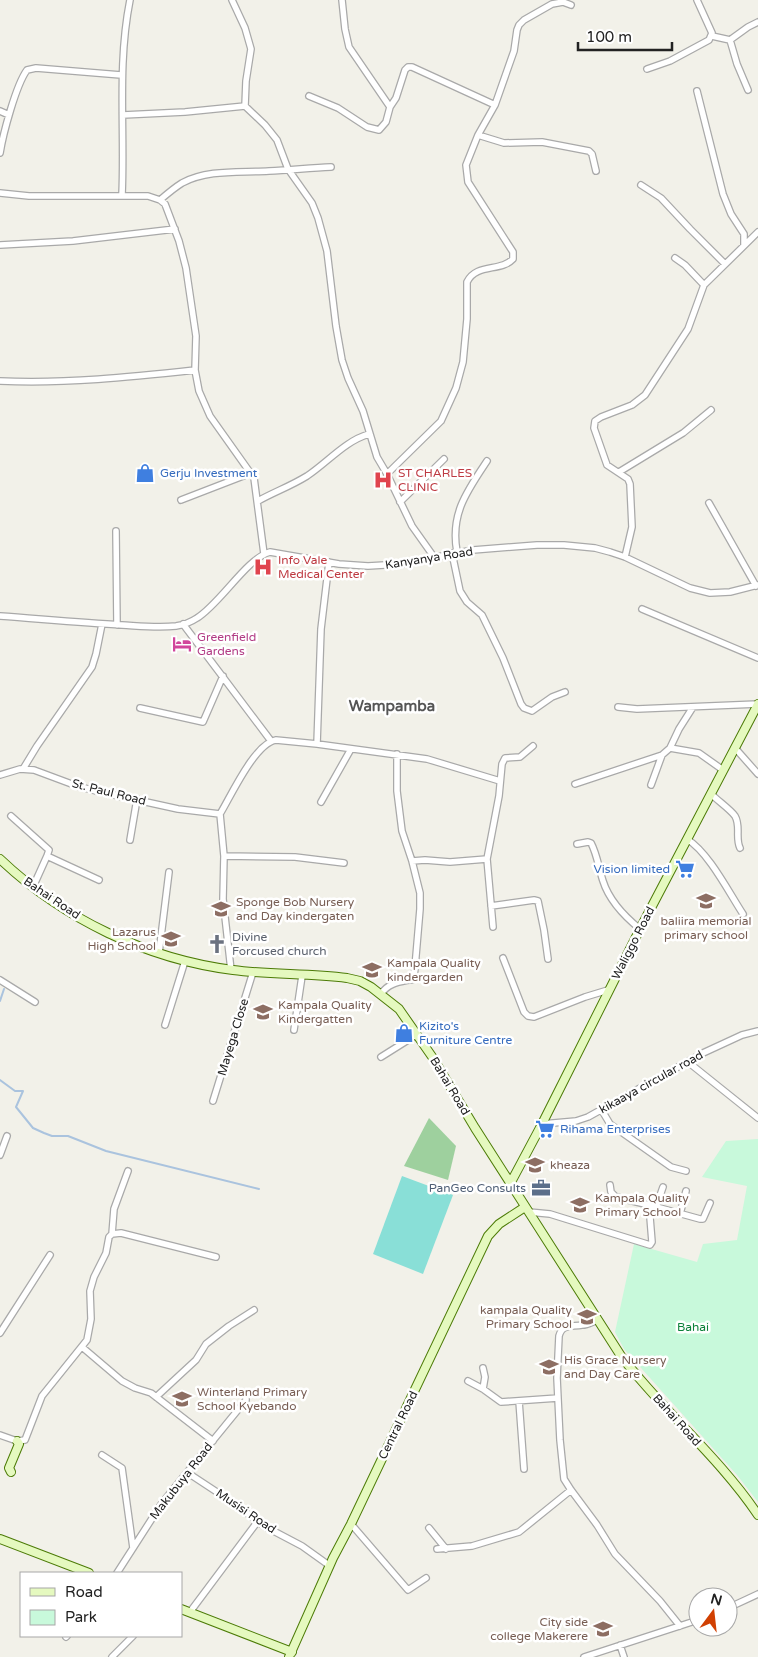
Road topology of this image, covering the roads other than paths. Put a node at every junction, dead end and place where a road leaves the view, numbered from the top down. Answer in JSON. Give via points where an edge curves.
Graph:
{"nodes":[{"id":1,"x":130,"y":0,"type":"edge"},
{"id":2,"x":232,"y":0,"type":"edge"},
{"id":3,"x":342,"y":0,"type":"edge"},
{"id":4,"x":698,"y":0,"type":"edge"},
{"id":5,"x":571,"y":5,"type":"dead end"},
{"id":6,"x":758,"y":22,"type":"edge"},
{"id":7,"x":712,"y":36,"type":"junction"},
{"id":8,"x":730,"y":40,"type":"junction"},
{"id":9,"x":647,"y":69,"type":"dead end"},
{"id":10,"x":121,"y":75,"type":"junction"},
{"id":11,"x":748,"y":90,"type":"dead end"},
{"id":12,"x":697,"y":91,"type":"dead end"},
{"id":13,"x":309,"y":96,"type":"dead end"},
{"id":14,"x":495,"y":105,"type":"junction"},
{"id":15,"x":245,"y":106,"type":"junction"},
{"id":16,"x":390,"y":107,"type":"junction"},
{"id":17,"x":0,"y":111,"type":"edge"},
{"id":18,"x":9,"y":115,"type":"junction"},
{"id":19,"x":123,"y":115,"type":"junction"},
{"id":20,"x":478,"y":135,"type":"junction"},
{"id":21,"x":0,"y":153,"type":"edge"},
{"id":22,"x":331,"y":167,"type":"dead end"},
{"id":23,"x":288,"y":170,"type":"junction"},
{"id":24,"x":596,"y":171,"type":"dead end"},
{"id":25,"x":640,"y":185,"type":"dead end"},
{"id":26,"x":0,"y":193,"type":"edge"},
{"id":27,"x":122,"y":195,"type":"junction"},
{"id":28,"x":160,"y":200,"type":"junction"},
{"id":29,"x":175,"y":229,"type":"junction"},
{"id":30,"x":758,"y":232,"type":"edge"},
{"id":31,"x":0,"y":245,"type":"edge"},
{"id":32,"x":744,"y":245,"type":"junction"},
{"id":33,"x":675,"y":258,"type":"dead end"},
{"id":34,"x":725,"y":264,"type":"junction"},
{"id":35,"x":704,"y":285,"type":"junction"},
{"id":36,"x":195,"y":370,"type":"junction"},
{"id":37,"x":0,"y":381,"type":"edge"},
{"id":38,"x":711,"y":410,"type":"dead end"},
{"id":39,"x":369,"y":434,"type":"junction"},
{"id":40,"x":444,"y":458,"type":"dead end"},
{"id":41,"x":487,"y":461,"type":"dead end"},
{"id":42,"x":619,"y":472,"type":"junction"},
{"id":43,"x":252,"y":473,"type":"junction"},
{"id":44,"x":387,"y":474,"type":"junction"},
{"id":45,"x":181,"y":500,"type":"dead end"},
{"id":46,"x":258,"y":501,"type":"junction"},
{"id":47,"x":400,"y":502,"type":"junction"},
{"id":48,"x":709,"y":503,"type":"dead end"},
{"id":49,"x":116,"y":531,"type":"dead end"},
{"id":50,"x":454,"y":553,"type":"junction"},
{"id":51,"x":264,"y":554,"type":"junction"},
{"id":52,"x":434,"y":557,"type":"junction"},
{"id":53,"x":625,"y":557,"type":"junction"},
{"id":54,"x":329,"y":562,"type":"junction"},
{"id":55,"x":757,"y":586,"type":"edge"},
{"id":56,"x":642,"y":609,"type":"dead end"},
{"id":57,"x":0,"y":616,"type":"edge"},
{"id":58,"x":102,"y":624,"type":"junction"},
{"id":59,"x":183,"y":624,"type":"junction"},
{"id":60,"x":117,"y":625,"type":"junction"},
{"id":61,"x":758,"y":658,"type":"edge"},
{"id":62,"x":223,"y":676,"type":"junction"},
{"id":63,"x":565,"y":692,"type":"dead end"},
{"id":64,"x":758,"y":704,"type":"edge"},
{"id":65,"x":693,"y":707,"type":"junction"},
{"id":66,"x":140,"y":708,"type":"dead end"},
{"id":67,"x":618,"y":708,"type":"dead end"},
{"id":68,"x":271,"y":741,"type":"junction"},
{"id":69,"x":317,"y":744,"type":"junction"},
{"id":70,"x":533,"y":746,"type":"dead end"},
{"id":71,"x":670,"y":748,"type":"junction"},
{"id":72,"x":735,"y":748,"type":"junction"},
{"id":73,"x":351,"y":749,"type":"junction"},
{"id":74,"x":397,"y":754,"type":"junction"},
{"id":75,"x":662,"y":755,"type":"junction"},
{"id":76,"x":23,"y":769,"type":"junction"},
{"id":77,"x":723,"y":770,"type":"junction"},
{"id":78,"x":758,"y":774,"type":"edge"},
{"id":79,"x":0,"y":775,"type":"edge"},
{"id":80,"x":500,"y":781,"type":"junction"},
{"id":81,"x":575,"y":784,"type":"dead end"},
{"id":82,"x":651,"y":785,"type":"dead end"},
{"id":83,"x":711,"y":794,"type":"junction"},
{"id":84,"x":137,"y":799,"type":"junction"},
{"id":85,"x":321,"y":802,"type":"dead end"},
{"id":86,"x":220,"y":814,"type":"junction"},
{"id":87,"x":11,"y":816,"type":"dead end"},
{"id":88,"x":130,"y":840,"type":"dead end"},
{"id":89,"x":687,"y":840,"type":"junction"},
{"id":90,"x":577,"y":844,"type":"dead end"},
{"id":91,"x":740,"y":848,"type":"dead end"},
{"id":92,"x":47,"y":856,"type":"junction"},
{"id":93,"x":224,"y":856,"type":"junction"},
{"id":94,"x":0,"y":858,"type":"edge"},
{"id":95,"x":487,"y":859,"type":"junction"},
{"id":96,"x":412,"y":861,"type":"junction"},
{"id":97,"x":344,"y":863,"type":"dead end"},
{"id":98,"x":169,"y":872,"type":"dead end"},
{"id":99,"x":99,"y":880,"type":"dead end"},
{"id":100,"x":33,"y":887,"type":"junction"},
{"id":101,"x":491,"y":906,"type":"junction"},
{"id":102,"x":743,"y":914,"type":"dead end"},
{"id":103,"x":493,"y":927,"type":"dead end"},
{"id":104,"x":640,"y":928,"type":"junction"},
{"id":105,"x":159,"y":953,"type":"junction"},
{"id":106,"x":503,"y":958,"type":"dead end"},
{"id":107,"x":548,"y":959,"type":"dead end"},
{"id":108,"x":185,"y":961,"type":"junction"},
{"id":109,"x":231,"y":970,"type":"junction"},
{"id":110,"x":253,"y":972,"type":"junction"},
{"id":111,"x":302,"y":976,"type":"junction"},
{"id":112,"x":0,"y":980,"type":"edge"},
{"id":113,"x":608,"y":990,"type":"junction"},
{"id":114,"x":381,"y":994,"type":"junction"},
{"id":115,"x":36,"y":1002,"type":"dead end"},
{"id":116,"x":165,"y":1025,"type":"dead end"},
{"id":117,"x":294,"y":1030,"type":"dead end"},
{"id":118,"x":758,"y":1031,"type":"edge"},
{"id":119,"x":416,"y":1034,"type":"junction"},
{"id":120,"x":381,"y":1057,"type":"dead end"},
{"id":121,"x":688,"y":1062,"type":"junction"},
{"id":122,"x":212,"y":1102,"type":"dead end"},
{"id":123,"x":601,"y":1109,"type":"junction"},
{"id":124,"x":758,"y":1118,"type":"edge"},
{"id":125,"x":542,"y":1124,"type":"junction"},
{"id":126,"x":8,"y":1136,"type":"dead end"},
{"id":127,"x":0,"y":1155,"type":"edge"},
{"id":128,"x":128,"y":1171,"type":"dead end"},
{"id":129,"x":686,"y":1171,"type":"dead end"},
{"id":130,"x":510,"y":1184,"type":"junction"},
{"id":131,"x":610,"y":1185,"type":"dead end"},
{"id":132,"x":663,"y":1187,"type":"dead end"},
{"id":133,"x":686,"y":1191,"type":"dead end"},
{"id":134,"x":710,"y":1203,"type":"dead end"},
{"id":135,"x":649,"y":1205,"type":"junction"},
{"id":136,"x":656,"y":1207,"type":"junction"},
{"id":137,"x":527,"y":1209,"type":"junction"},
{"id":138,"x":680,"y":1214,"type":"junction"},
{"id":139,"x":112,"y":1234,"type":"junction"},
{"id":140,"x":50,"y":1255,"type":"dead end"},
{"id":141,"x":216,"y":1257,"type":"dead end"},
{"id":142,"x":254,"y":1310,"type":"dead end"},
{"id":143,"x":597,"y":1320,"type":"junction"},
{"id":144,"x":0,"y":1333,"type":"edge"},
{"id":145,"x":82,"y":1346,"type":"junction"},
{"id":146,"x":483,"y":1368,"type":"dead end"},
{"id":147,"x":468,"y":1381,"type":"dead end"},
{"id":148,"x":483,"y":1389,"type":"junction"},
{"id":149,"x":246,"y":1392,"type":"dead end"},
{"id":150,"x":156,"y":1398,"type":"junction"},
{"id":151,"x":558,"y":1398,"type":"junction"},
{"id":152,"x":519,"y":1401,"type":"junction"},
{"id":153,"x":0,"y":1436,"type":"edge"},
{"id":154,"x":17,"y":1441,"type":"junction"},
{"id":155,"x":213,"y":1441,"type":"junction"},
{"id":156,"x":102,"y":1456,"type":"dead end"},
{"id":157,"x":524,"y":1469,"type":"dead end"},
{"id":158,"x":11,"y":1472,"type":"dead end"},
{"id":159,"x":188,"y":1472,"type":"junction"},
{"id":160,"x":571,"y":1490,"type":"junction"},
{"id":161,"x":758,"y":1515,"type":"edge"},
{"id":162,"x":258,"y":1521,"type":"junction"},
{"id":163,"x":351,"y":1524,"type":"junction"},
{"id":164,"x":430,"y":1528,"type":"dead end"},
{"id":165,"x":0,"y":1539,"type":"edge"},
{"id":166,"x":133,"y":1548,"type":"junction"},
{"id":167,"x":446,"y":1548,"type":"junction"},
{"id":168,"x":437,"y":1549,"type":"dead end"},
{"id":169,"x":330,"y":1566,"type":"junction"},
{"id":170,"x":86,"y":1572,"type":"edge"},
{"id":171,"x":118,"y":1572,"type":"edge"},
{"id":172,"x":426,"y":1578,"type":"dead end"},
{"id":173,"x":758,"y":1594,"type":"edge"},
{"id":174,"x":738,"y":1603,"type":"edge"},
{"id":175,"x":182,"y":1609,"type":"edge"},
{"id":176,"x":190,"y":1612,"type":"junction"},
{"id":177,"x":688,"y":1623,"type":"edge"},
{"id":178,"x":680,"y":1626,"type":"junction"},
{"id":179,"x":132,"y":1637,"type":"edge"},
{"id":180,"x":620,"y":1645,"type":"junction"},
{"id":181,"x":292,"y":1655,"type":"edge"},
{"id":182,"x":112,"y":1657,"type":"edge"},
{"id":183,"x":584,"y":1657,"type":"edge"},
{"id":184,"x":624,"y":1657,"type":"edge"}],
"edges":[{"from":1,"to":10,"type":"street"},
{"from":2,"to":15,"type":"street","via":[[250,44]]},
{"from":3,"to":16,"type":"street","via":[[349,47]]},
{"from":4,"to":7,"type":"street"},
{"from":5,"to":14,"type":"street","via":[[563,2],[552,4],[520,25]]},
{"from":6,"to":8,"type":"street"},
{"from":7,"to":8,"type":"street"},
{"from":7,"to":9,"type":"street","via":[[706,43]]},
{"from":8,"to":11,"type":"street"},
{"from":10,"to":18,"type":"street","via":[[31,68],[25,73]]},
{"from":10,"to":19,"type":"street"},
{"from":12,"to":32,"type":"street","via":[[723,194],[744,234]]},
{"from":13,"to":16,"type":"street","via":[[379,130],[386,122]]},
{"from":14,"to":16,"type":"street","via":[[408,67]]},
{"from":14,"to":20,"type":"street"},
{"from":15,"to":19,"type":"street"},
{"from":15,"to":23,"type":"street","via":[[278,140]]},
{"from":17,"to":18,"type":"street"},
{"from":18,"to":21,"type":"street"},
{"from":19,"to":27,"type":"street"},
{"from":20,"to":24,"type":"street","via":[[504,143],[542,142],[589,151]]},
{"from":20,"to":44,"type":"street","via":[[466,165],[468,182],[513,252],[513,259],[508,264],[473,273],[469,278],[464,362],[456,388],[440,421]]},
{"from":22,"to":23,"type":"street"},
{"from":23,"to":28,"type":"street","via":[[228,172],[195,178],[180,184]]},
{"from":23,"to":39,"type":"street","via":[[312,203],[318,218],[327,251],[342,360]]},
{"from":25,"to":34,"type":"street","via":[[661,198]]},
{"from":26,"to":27,"type":"street","via":[[29,196]]},
{"from":27,"to":28,"type":"street"},
{"from":28,"to":29,"type":"street","via":[[165,204]]},
{"from":29,"to":31,"type":"street","via":[[73,241]]},
{"from":29,"to":36,"type":"street","via":[[186,268],[196,336]]},
{"from":30,"to":32,"type":"street"},
{"from":32,"to":34,"type":"street"},
{"from":33,"to":35,"type":"street"},
{"from":34,"to":35,"type":"street"},
{"from":35,"to":42,"type":"street","via":[[688,329],[645,395],[632,405],[595,422],[594,428],[607,465]]},
{"from":36,"to":37,"type":"street","via":[[70,380]]},
{"from":36,"to":43,"type":"street","via":[[205,407]]},
{"from":38,"to":42,"type":"street","via":[[683,434]]},
{"from":39,"to":44,"type":"street"},
{"from":39,"to":46,"type":"street","via":[[353,440],[297,482]]},
{"from":40,"to":47,"type":"street"},
{"from":41,"to":50,"type":"street","via":[[460,506]]},
{"from":42,"to":53,"type":"street","via":[[628,480],[631,491],[632,528]]},
{"from":43,"to":45,"type":"street"},
{"from":43,"to":46,"type":"street"},
{"from":44,"to":47,"type":"street"},
{"from":46,"to":51,"type":"street"},
{"from":47,"to":52,"type":"street","via":[[418,536]]},
{"from":48,"to":55,"type":"street"},
{"from":49,"to":60,"type":"street"},
{"from":50,"to":52,"type":"street","name":"Kanyanya Road"},
{"from":50,"to":53,"type":"street","name":"Kanyanya Road","via":[[564,545],[594,548]]},
{"from":50,"to":63,"type":"street","via":[[460,591],[482,615],[524,708],[532,711]]},
{"from":51,"to":54,"type":"street","name":"Kanyanya Road","via":[[278,552]]},
{"from":51,"to":59,"type":"street","via":[[201,616]]},
{"from":52,"to":54,"type":"street","name":"Kanyanya Road","via":[[388,565]]},
{"from":53,"to":55,"type":"street","name":"Kanyanya Road","via":[[700,591],[719,593]]},
{"from":54,"to":69,"type":"street","via":[[321,628]]},
{"from":56,"to":61,"type":"street"},
{"from":57,"to":58,"type":"street"},
{"from":58,"to":60,"type":"street"},
{"from":58,"to":76,"type":"street","via":[[92,667]]},
{"from":59,"to":60,"type":"street","via":[[168,627]]},
{"from":59,"to":62,"type":"street"},
{"from":62,"to":66,"type":"street","via":[[203,722]]},
{"from":62,"to":68,"type":"street"},
{"from":64,"to":65,"type":"street"},
{"from":64,"to":72,"type":"street","name":"Waliggo Road"},
{"from":65,"to":67,"type":"street"},
{"from":65,"to":71,"type":"street"},
{"from":68,"to":69,"type":"street"},
{"from":68,"to":86,"type":"street","via":[[250,763]]},
{"from":69,"to":73,"type":"street"},
{"from":70,"to":80,"type":"street","via":[[520,757],[503,760]]},
{"from":71,"to":75,"type":"street"},
{"from":71,"to":77,"type":"street","via":[[700,753]]},
{"from":72,"to":77,"type":"street","name":"Waliggo Road"},
{"from":72,"to":78,"type":"street"},
{"from":73,"to":74,"type":"street"},
{"from":73,"to":85,"type":"street"},
{"from":74,"to":80,"type":"street","via":[[427,759]]},
{"from":74,"to":96,"type":"street","via":[[399,812]]},
{"from":75,"to":81,"type":"street"},
{"from":75,"to":82,"type":"street"},
{"from":76,"to":79,"type":"street","name":"St. Paul Road"},
{"from":76,"to":84,"type":"street","name":"St. Paul Road","via":[[77,786]]},
{"from":77,"to":83,"type":"street","name":"Waliggo Road"},
{"from":80,"to":95,"type":"street"},
{"from":83,"to":89,"type":"street","name":"Waliggo Road"},
{"from":83,"to":91,"type":"street","via":[[735,816]]},
{"from":84,"to":86,"type":"street","name":"St. Paul Road","via":[[178,809]]},
{"from":84,"to":88,"type":"street"},
{"from":86,"to":93,"type":"street"},
{"from":87,"to":92,"type":"street","via":[[49,850]]},
{"from":89,"to":102,"type":"street","via":[[699,849]]},
{"from":89,"to":104,"type":"street","name":"Waliggo Road"},
{"from":90,"to":104,"type":"street","via":[[591,843],[604,885],[626,918]]},
{"from":92,"to":99,"type":"street"},
{"from":92,"to":100,"type":"street"},
{"from":93,"to":97,"type":"street","via":[[295,857]]},
{"from":93,"to":109,"type":"street","via":[[223,898]]},
{"from":94,"to":100,"type":"street","name":"Bahai Road"},
{"from":95,"to":96,"type":"street"},
{"from":95,"to":101,"type":"street"},
{"from":96,"to":114,"type":"street","via":[[419,886],[420,909],[414,979],[392,984]]},
{"from":98,"to":105,"type":"street"},
{"from":100,"to":105,"type":"street","name":"Bahai Road","via":[[121,940]]},
{"from":101,"to":103,"type":"street"},
{"from":101,"to":107,"type":"street","via":[[538,901]]},
{"from":104,"to":113,"type":"street","name":"Waliggo Road"},
{"from":105,"to":108,"type":"street","name":"Bahai Road"},
{"from":106,"to":113,"type":"street","via":[[528,1016],[534,1017]]},
{"from":108,"to":109,"type":"street","name":"Bahai Road"},
{"from":108,"to":116,"type":"street"},
{"from":109,"to":110,"type":"street","name":"Bahai Road"},
{"from":110,"to":111,"type":"street","name":"Bahai Road"},
{"from":110,"to":122,"type":"street","name":"Mayega Close"},
{"from":111,"to":114,"type":"street","name":"Bahai Road","via":[[347,978]]},
{"from":111,"to":117,"type":"street"},
{"from":112,"to":115,"type":"street"},
{"from":113,"to":125,"type":"street","name":"Waliggo Road"},
{"from":114,"to":119,"type":"street","name":"Bahai Road","via":[[399,1009]]},
{"from":118,"to":121,"type":"street","name":"kikaaya circular road","via":[[735,1038]]},
{"from":119,"to":120,"type":"street"},
{"from":119,"to":130,"type":"street","name":"Bahai Road"},
{"from":121,"to":123,"type":"street","name":"kikaaya circular road"},
{"from":121,"to":124,"type":"street"},
{"from":123,"to":125,"type":"street","name":"kikaaya circular road","via":[[576,1121]]},
{"from":123,"to":129,"type":"street","via":[[610,1124],[671,1167]]},
{"from":125,"to":130,"type":"street","name":"Waliggo Road"},
{"from":126,"to":127,"type":"street"},
{"from":128,"to":139,"type":"street","via":[[114,1209]]},
{"from":130,"to":137,"type":"street","name":"Bahai Road"},
{"from":131,"to":135,"type":"street","via":[[616,1197]]},
{"from":132,"to":136,"type":"street"},
{"from":133,"to":138,"type":"street"},
{"from":134,"to":138,"type":"street","via":[[703,1219]]},
{"from":135,"to":136,"type":"street"},
{"from":135,"to":137,"type":"street","via":[[650,1245]]},
{"from":136,"to":138,"type":"street"},
{"from":137,"to":143,"type":"street","name":"Bahai Road"},
{"from":137,"to":163,"type":"street","name":"Central Road","via":[[498,1224],[488,1236]]},
{"from":139,"to":141,"type":"street","via":[[121,1232]]},
{"from":139,"to":145,"type":"street","via":[[92,1282],[90,1328]]},
{"from":140,"to":144,"type":"street"},
{"from":142,"to":150,"type":"street","via":[[206,1344],[196,1360]]},
{"from":143,"to":151,"type":"street","via":[[566,1326],[560,1331],[557,1345]]},
{"from":143,"to":161,"type":"street","name":"Bahai Road","via":[[636,1376],[728,1476]]},
{"from":145,"to":150,"type":"street","via":[[122,1381]]},
{"from":145,"to":154,"type":"street","via":[[42,1396],[25,1440]]},
{"from":146,"to":148,"type":"street"},
{"from":147,"to":148,"type":"street"},
{"from":148,"to":152,"type":"street","via":[[501,1402]]},
{"from":149,"to":155,"type":"street","name":"Makubuya Road","via":[[246,1400]]},
{"from":150,"to":155,"type":"street"},
{"from":151,"to":152,"type":"street"},
{"from":151,"to":160,"type":"street","via":[[563,1474]]},
{"from":152,"to":157,"type":"street"},
{"from":153,"to":154,"type":"street"},
{"from":154,"to":158,"type":"street","via":[[18,1448],[9,1468]]},
{"from":155,"to":159,"type":"street","name":"Makubuya Road"},
{"from":156,"to":166,"type":"street","via":[[122,1468]]},
{"from":159,"to":162,"type":"street","name":"Musisi Road"},
{"from":159,"to":166,"type":"street","name":"Makubuya Road","via":[[162,1503]]},
{"from":160,"to":167,"type":"street","via":[[519,1532],[472,1546]]},
{"from":160,"to":178,"type":"street","via":[[614,1554]]},
{"from":162,"to":169,"type":"street","name":"Musisi Road"},
{"from":162,"to":176,"type":"street"},
{"from":163,"to":169,"type":"street","name":"Central Road"},
{"from":163,"to":172,"type":"street","via":[[408,1590]]},
{"from":164,"to":167,"type":"street"},
{"from":165,"to":170,"type":"street"},
{"from":166,"to":171,"type":"street","name":"Makubuya Road"},
{"from":167,"to":168,"type":"street"},
{"from":169,"to":181,"type":"street","name":"Central Road"},
{"from":173,"to":174,"type":"street"},
{"from":175,"to":176,"type":"street"},
{"from":176,"to":181,"type":"street"},
{"from":177,"to":178,"type":"street"},
{"from":178,"to":180,"type":"street"},
{"from":179,"to":182,"type":"street"},
{"from":180,"to":183,"type":"street"},
{"from":180,"to":184,"type":"street"}]}
